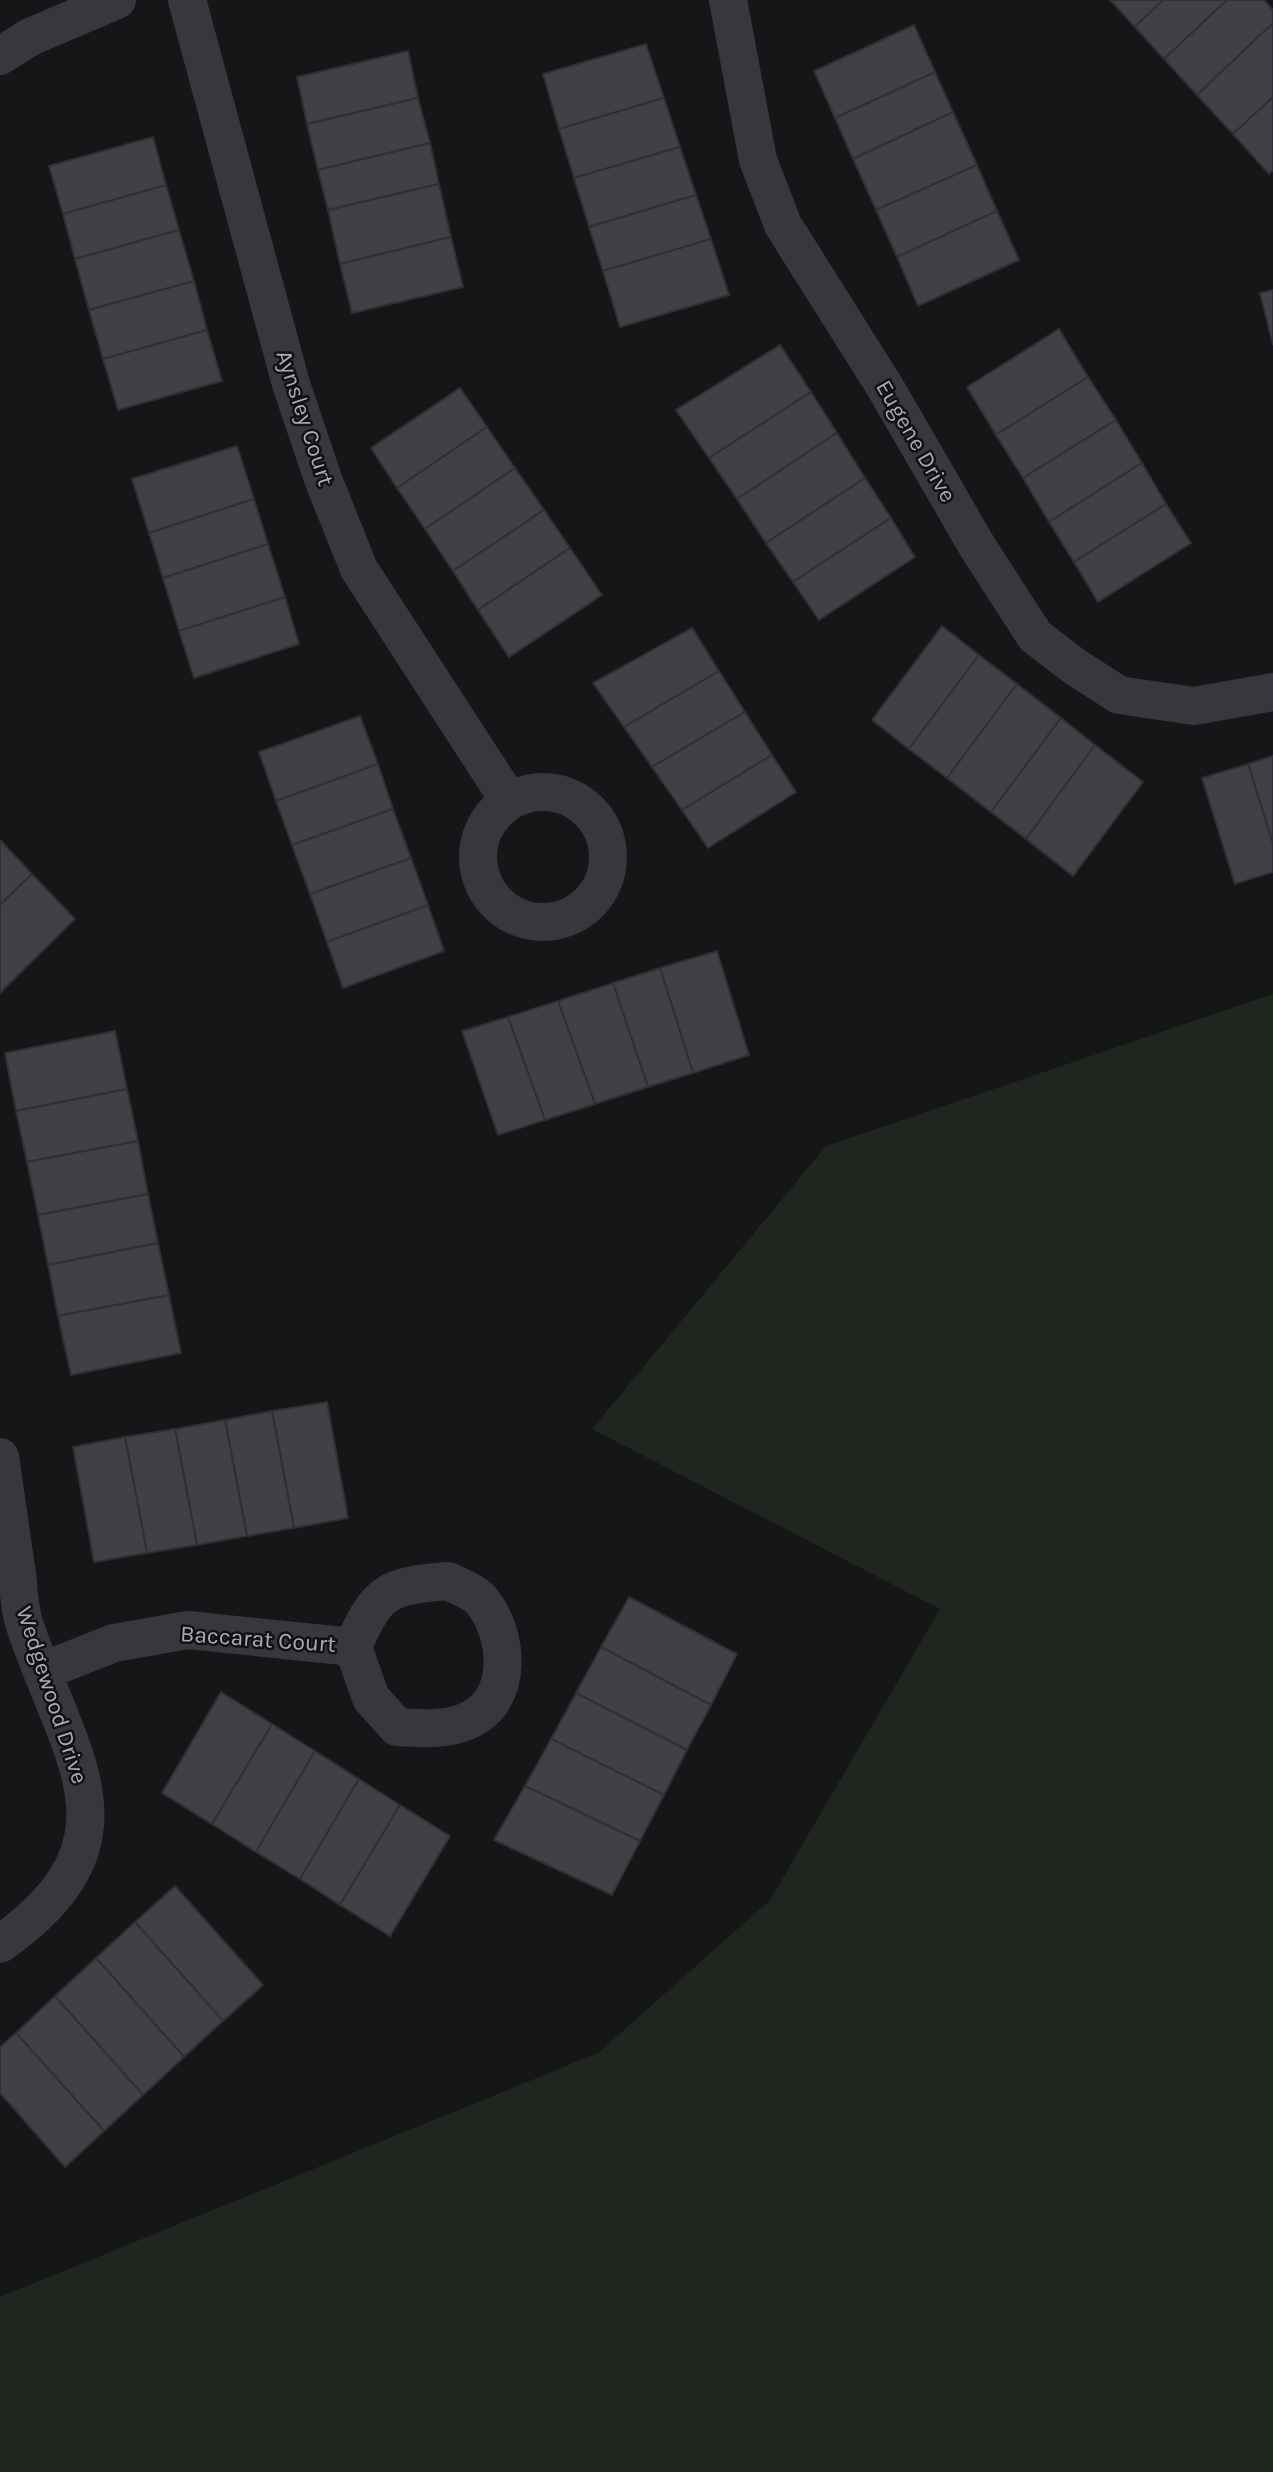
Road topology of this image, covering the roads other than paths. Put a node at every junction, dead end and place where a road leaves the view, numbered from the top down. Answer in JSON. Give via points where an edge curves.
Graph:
{"nodes":[{"id":1,"x":117,"y":0,"type":"edge"},
{"id":2,"x":187,"y":0,"type":"edge"},
{"id":3,"x":728,"y":0,"type":"edge"},
{"id":4,"x":0,"y":56,"type":"edge"},
{"id":5,"x":1273,"y":692,"type":"edge"},
{"id":6,"x":509,"y":799,"type":"dead end"},
{"id":7,"x":0,"y":1457,"type":"edge"},
{"id":8,"x":353,"y":1647,"type":"dead end"},
{"id":9,"x":43,"y":1671,"type":"junction"},
{"id":10,"x":0,"y":1944,"type":"edge"}],
"edges":[{"from":1,"to":4,"type":"street","via":[[30,37]]},
{"from":2,"to":6,"type":"street","name":"Aynsley Court","via":[[291,384],[359,569]]},
{"from":3,"to":5,"type":"street","name":"Eugene Drive","via":[[758,160],[783,225],[1035,636],[1119,695],[1194,706]]},
{"from":7,"to":9,"type":"street","name":"Wedgewood Drive","via":[[24,1623]]},
{"from":8,"to":9,"type":"street","name":"Baccarat Court","via":[[188,1630],[114,1643]]},
{"from":9,"to":10,"type":"street","name":"Wedgewood Drive","via":[[79,1762],[86,1813],[83,1839],[63,1887],[27,1925]]}]}
